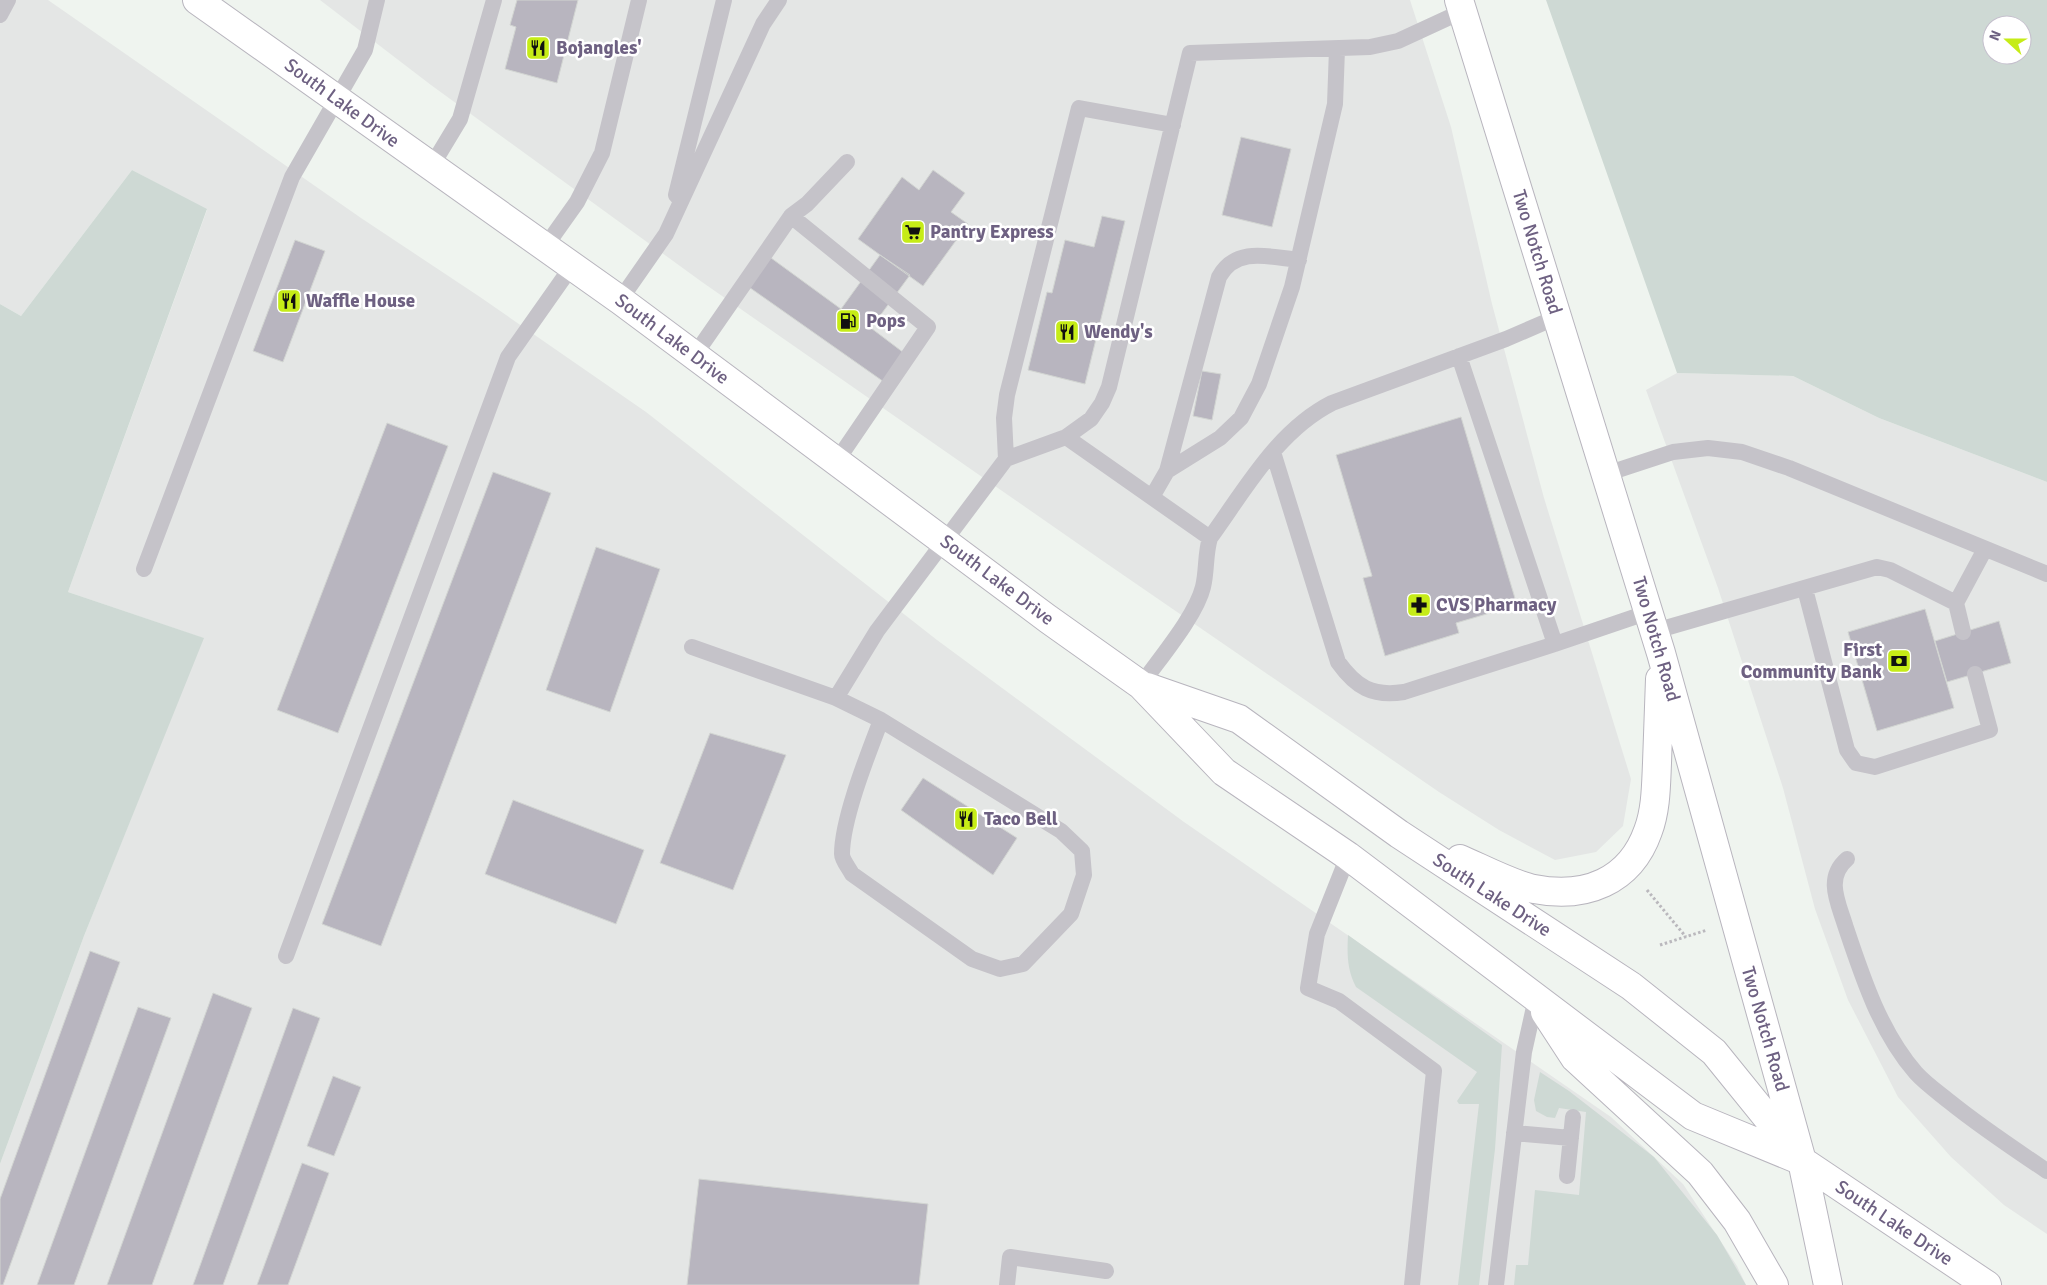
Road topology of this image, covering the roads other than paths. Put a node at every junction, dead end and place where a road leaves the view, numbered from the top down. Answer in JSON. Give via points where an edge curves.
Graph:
{"nodes":[{"id":1,"x":197,"y":0,"type":"edge"},
{"id":2,"x":377,"y":0,"type":"edge"},
{"id":3,"x":494,"y":0,"type":"edge"},
{"id":4,"x":639,"y":0,"type":"edge"},
{"id":5,"x":724,"y":0,"type":"edge"},
{"id":6,"x":779,"y":0,"type":"edge"},
{"id":7,"x":1461,"y":6,"type":"edge"},
{"id":8,"x":1337,"y":49,"type":"junction"},
{"id":9,"x":336,"y":98,"type":"junction"},
{"id":10,"x":1173,"y":126,"type":"junction"},
{"id":11,"x":847,"y":162,"type":"dead end"},
{"id":12,"x":431,"y":167,"type":"junction"},
{"id":13,"x":791,"y":216,"type":"junction"},
{"id":14,"x":666,"y":234,"type":"junction"},
{"id":15,"x":545,"y":247,"type":"junction"},
{"id":16,"x":1299,"y":260,"type":"junction"},
{"id":17,"x":572,"y":266,"type":"junction"},
{"id":18,"x":620,"y":300,"type":"junction"},
{"id":19,"x":1558,"y":317,"type":"junction"},
{"id":20,"x":694,"y":356,"type":"junction"},
{"id":21,"x":1459,"y":356,"type":"junction"},
{"id":22,"x":1066,"y":437,"type":"junction"},
{"id":23,"x":1273,"y":452,"type":"junction"},
{"id":24,"x":1006,"y":459,"type":"junction"},
{"id":25,"x":836,"y":462,"type":"junction"},
{"id":26,"x":1167,"y":471,"type":"junction"},
{"id":27,"x":1606,"y":474,"type":"junction"},
{"id":28,"x":1152,"y":497,"type":"junction"},
{"id":29,"x":1210,"y":538,"type":"junction"},
{"id":30,"x":944,"y":540,"type":"junction"},
{"id":31,"x":1985,"y":549,"type":"junction"},
{"id":32,"x":144,"y":569,"type":"dead end"},
{"id":33,"x":2047,"y":574,"type":"edge"},
{"id":34,"x":1805,"y":589,"type":"junction"},
{"id":35,"x":1956,"y":603,"type":"junction"},
{"id":36,"x":1655,"y":632,"type":"junction"},
{"id":37,"x":1963,"y":632,"type":"dead end"},
{"id":38,"x":1555,"y":644,"type":"junction"},
{"id":39,"x":692,"y":648,"type":"dead end"},
{"id":40,"x":1975,"y":674,"type":"dead end"},
{"id":41,"x":1141,"y":685,"type":"junction"},
{"id":42,"x":836,"y":698,"type":"junction"},
{"id":43,"x":881,"y":720,"type":"junction"},
{"id":44,"x":1399,"y":834,"type":"junction"},
{"id":45,"x":1348,"y":856,"type":"junction"},
{"id":46,"x":1848,"y":859,"type":"dead end"},
{"id":47,"x":286,"y":956,"type":"dead end"},
{"id":48,"x":1536,"y":998,"type":"junction"},
{"id":49,"x":1573,"y":1117,"type":"dead end"},
{"id":50,"x":1514,"y":1133,"type":"junction"},
{"id":51,"x":1571,"y":1138,"type":"junction"},
{"id":52,"x":1802,"y":1161,"type":"junction"},
{"id":53,"x":2047,"y":1171,"type":"edge"},
{"id":54,"x":1566,"y":1176,"type":"dead end"},
{"id":55,"x":1106,"y":1271,"type":"dead end"},
{"id":56,"x":1007,"y":1285,"type":"edge"},
{"id":57,"x":1412,"y":1285,"type":"edge"},
{"id":58,"x":1496,"y":1285,"type":"edge"},
{"id":59,"x":1774,"y":1285,"type":"edge"},
{"id":60,"x":1828,"y":1285,"type":"edge"},
{"id":61,"x":1987,"y":1285,"type":"edge"}],
"edges":[{"from":1,"to":9,"type":"main road","name":"South Lake Drive"},
{"from":2,"to":9,"type":"lane","via":[[365,50]]},
{"from":3,"to":12,"type":"lane","via":[[460,119]]},
{"from":4,"to":15,"type":"lane","via":[[602,153],[577,202]]},
{"from":5,"to":14,"type":"lane"},
{"from":6,"to":14,"type":"lane","via":[[763,24]]},
{"from":7,"to":8,"type":"lane","via":[[1398,41]]},
{"from":7,"to":19,"type":"main road","name":"Two Notch Road"},
{"from":8,"to":10,"type":"lane","via":[[1190,53]]},
{"from":8,"to":16,"type":"lane","via":[[1335,104]]},
{"from":9,"to":12,"type":"main road","name":"South Lake Drive"},
{"from":9,"to":32,"type":"lane","via":[[292,177]]},
{"from":10,"to":22,"type":"lane","via":[[1109,386],[1091,419]]},
{"from":10,"to":24,"type":"lane","via":[[1080,108],[1007,394],[1004,425]]},
{"from":11,"to":13,"type":"lane"},
{"from":12,"to":15,"type":"main road","name":"South Lake Drive"},
{"from":13,"to":20,"type":"lane"},
{"from":13,"to":25,"type":"lane","via":[[928,327]]},
{"from":14,"to":18,"type":"lane"},
{"from":15,"to":17,"type":"main road","name":"South Lake Drive"},
{"from":16,"to":26,"type":"lane","via":[[1259,384],[1241,418],[1220,438]]},
{"from":16,"to":26,"type":"lane","via":[[1252,255],[1233,260],[1225,266],[1219,276]]},
{"from":17,"to":18,"type":"main road","name":"South Lake Drive"},
{"from":17,"to":47,"type":"lane","via":[[508,356]]},
{"from":18,"to":20,"type":"main road","name":"South Lake Drive"},
{"from":19,"to":21,"type":"lane"},
{"from":19,"to":27,"type":"main road","name":"Two Notch Road"},
{"from":20,"to":25,"type":"main road","name":"South Lake Drive"},
{"from":21,"to":23,"type":"lane","via":[[1332,403],[1313,413]]},
{"from":21,"to":38,"type":"lane"},
{"from":22,"to":24,"type":"lane"},
{"from":22,"to":28,"type":"lane"},
{"from":23,"to":29,"type":"lane"},
{"from":23,"to":38,"type":"lane","via":[[1338,662],[1359,685],[1388,694],[1404,692]]},
{"from":24,"to":30,"type":"lane"},
{"from":25,"to":30,"type":"main road","name":"South Lake Drive"},
{"from":26,"to":28,"type":"lane"},
{"from":27,"to":31,"type":"lane","via":[[1683,451],[1708,448],[1742,452]]},
{"from":27,"to":36,"type":"main road","name":"Two Notch Road"},
{"from":28,"to":29,"type":"lane"},
{"from":29,"to":41,"type":"lane","via":[[1205,553],[1203,588],[1196,604]]},
{"from":30,"to":41,"type":"main road","name":"South Lake Drive"},
{"from":30,"to":42,"type":"lane","via":[[877,631]]},
{"from":31,"to":33,"type":"lane"},
{"from":31,"to":35,"type":"lane"},
{"from":34,"to":35,"type":"lane","via":[[1876,567],[1890,570]]},
{"from":34,"to":36,"type":"lane"},
{"from":34,"to":40,"type":"lane","via":[[1847,750],[1856,763],[1875,767],[1990,730]]},
{"from":35,"to":37,"type":"lane"},
{"from":36,"to":38,"type":"lane"},
{"from":36,"to":44,"type":"main road","via":[[1655,799],[1648,832],[1626,867],[1610,881],[1589,889],[1564,892],[1532,889]]},
{"from":36,"to":52,"type":"main road","name":"Two Notch Road"},
{"from":39,"to":42,"type":"lane"},
{"from":41,"to":44,"type":"main road","name":"South Lake Drive","via":[[1239,719]]},
{"from":41,"to":45,"type":"main road","name":"South Lake Drive","via":[[1224,772]]},
{"from":42,"to":43,"type":"lane"},
{"from":43,"to":43,"type":"lane","via":[[1061,831],[1082,852],[1084,875],[1071,914],[1023,964],[1000,970],[972,959],[852,874],[842,856],[847,826]]},
{"from":44,"to":52,"type":"main road","name":"South Lake Drive","via":[[1630,986],[1714,1052]]},
{"from":45,"to":48,"type":"main road","name":"South Lake Drive"},
{"from":45,"to":57,"type":"lane","via":[[1317,934],[1308,988],[1339,1001],[1434,1071]]},
{"from":46,"to":53,"type":"lane","via":[[1836,872],[1834,892],[1866,983],[1898,1049],[1917,1074],[1936,1091]]},
{"from":48,"to":50,"type":"lane","via":[[1524,1052]]},
{"from":48,"to":52,"type":"main road","name":"South Lake Drive","via":[[1693,1116]]},
{"from":48,"to":59,"type":"main road","via":[[1575,1058],[1700,1173],[1737,1221]]},
{"from":49,"to":51,"type":"lane"},
{"from":50,"to":51,"type":"lane"},
{"from":50,"to":58,"type":"lane"},
{"from":51,"to":54,"type":"lane"},
{"from":52,"to":60,"type":"main road","name":"Two Notch Road"},
{"from":52,"to":61,"type":"main road","name":"South Lake Drive"},
{"from":55,"to":56,"type":"lane","via":[[1010,1257]]}]}
